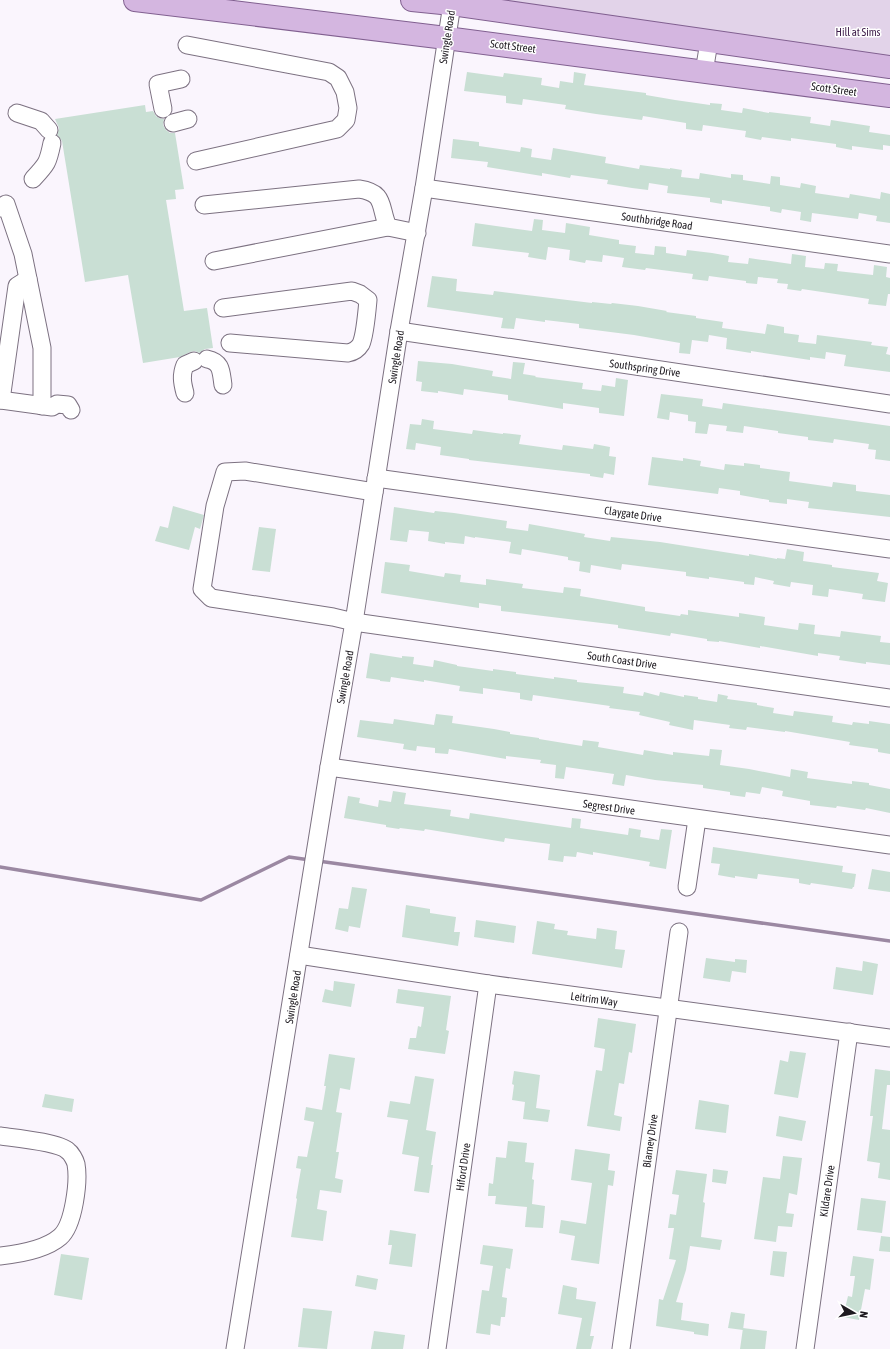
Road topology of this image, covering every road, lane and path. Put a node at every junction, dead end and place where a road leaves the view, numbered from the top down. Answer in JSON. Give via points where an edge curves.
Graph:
{"nodes":[{"id":1,"x":135,"y":0,"type":"edge"},
{"id":2,"x":412,"y":0,"type":"edge"},
{"id":3,"x":452,"y":4,"type":"junction"},
{"id":4,"x":446,"y":38,"type":"junction"},
{"id":5,"x":709,"y":42,"type":"junction"},
{"id":6,"x":187,"y":45,"type":"dead end"},
{"id":7,"x":890,"y":67,"type":"edge"},
{"id":8,"x":704,"y":72,"type":"junction"},
{"id":9,"x":181,"y":79,"type":"dead end"},
{"id":10,"x":890,"y":96,"type":"edge"},
{"id":11,"x":163,"y":109,"type":"dead end"},
{"id":12,"x":17,"y":113,"type":"dead end"},
{"id":13,"x":196,"y":161,"type":"dead end"},
{"id":14,"x":33,"y":179,"type":"dead end"},
{"id":15,"x":424,"y":188,"type":"junction"},
{"id":16,"x":204,"y":205,"type":"dead end"},
{"id":17,"x":0,"y":208,"type":"edge"},
{"id":18,"x":388,"y":227,"type":"junction"},
{"id":19,"x":416,"y":233,"type":"junction"},
{"id":20,"x":890,"y":254,"type":"edge"},
{"id":21,"x":214,"y":261,"type":"dead end"},
{"id":22,"x":28,"y":280,"type":"junction"},
{"id":23,"x":223,"y":308,"type":"dead end"},
{"id":24,"x":400,"y":331,"type":"junction"},
{"id":25,"x":230,"y":343,"type":"dead end"},
{"id":26,"x":224,"y":385,"type":"dead end"},
{"id":27,"x":185,"y":393,"type":"dead end"},
{"id":28,"x":0,"y":400,"type":"edge"},
{"id":29,"x":890,"y":404,"type":"edge"},
{"id":30,"x":47,"y":406,"type":"junction"},
{"id":31,"x":75,"y":411,"type":"dead end"},
{"id":32,"x":375,"y":485,"type":"junction"},
{"id":33,"x":890,"y":549,"type":"edge"},
{"id":34,"x":354,"y":622,"type":"junction"},
{"id":35,"x":890,"y":698,"type":"edge"},
{"id":36,"x":329,"y":767,"type":"junction"},
{"id":37,"x":697,"y":819,"type":"junction"},
{"id":38,"x":890,"y":845,"type":"edge"},
{"id":39,"x":687,"y":887,"type":"dead end"},
{"id":40,"x":679,"y":932,"type":"dead end"},
{"id":41,"x":300,"y":955,"type":"junction"},
{"id":42,"x":488,"y":984,"type":"junction"},
{"id":43,"x":668,"y":1008,"type":"junction"},
{"id":44,"x":849,"y":1032,"type":"junction"},
{"id":45,"x":890,"y":1038,"type":"edge"},
{"id":46,"x":0,"y":1136,"type":"edge"},
{"id":47,"x":0,"y":1256,"type":"edge"},
{"id":48,"x":235,"y":1349,"type":"edge"},
{"id":49,"x":437,"y":1349,"type":"edge"},
{"id":50,"x":621,"y":1349,"type":"edge"},
{"id":51,"x":805,"y":1349,"type":"edge"}],
"edges":[{"from":1,"to":4,"type":"main road","name":"Scott Street"},
{"from":2,"to":3,"type":"main road"},
{"from":3,"to":4,"type":"street","name":"Swingle Road"},
{"from":3,"to":5,"type":"main road"},
{"from":4,"to":8,"type":"main road","name":"Scott Street"},
{"from":4,"to":15,"type":"street","name":"Swingle Road"},
{"from":5,"to":7,"type":"main road"},
{"from":5,"to":8,"type":"street"},
{"from":6,"to":13,"type":"street","via":[[328,72],[338,78],[345,92],[348,108],[346,120],[337,129]]},
{"from":8,"to":10,"type":"main road","name":"Scott Street"},
{"from":9,"to":11,"type":"street","via":[[158,84]]},
{"from":12,"to":14,"type":"street","via":[[41,121],[50,136],[48,161]]},
{"from":15,"to":19,"type":"street","name":"Swingle Road"},
{"from":15,"to":20,"type":"street","name":"Southbridge Road"},
{"from":16,"to":18,"type":"street","via":[[359,189],[374,193],[379,198]]},
{"from":17,"to":22,"type":"street","via":[[6,204],[23,254]]},
{"from":18,"to":19,"type":"street"},
{"from":18,"to":21,"type":"street"},
{"from":19,"to":24,"type":"street","name":"Swingle Road"},
{"from":22,"to":28,"type":"street","via":[[16,286]]},
{"from":22,"to":30,"type":"street","via":[[42,348]]},
{"from":23,"to":25,"type":"street","via":[[352,292],[368,300],[360,345],[348,353]]},
{"from":24,"to":29,"type":"street","name":"Southspring Drive"},
{"from":24,"to":32,"type":"street","name":"Swingle Road"},
{"from":26,"to":27,"type":"street","via":[[220,368],[213,360],[200,360],[185,365],[182,372]]},
{"from":28,"to":30,"type":"street"},
{"from":30,"to":31,"type":"street","via":[[68,405]]},
{"from":32,"to":33,"type":"street","name":"Claygate Drive"},
{"from":32,"to":34,"type":"street","name":"Swingle Road"},
{"from":32,"to":34,"type":"street","name":"Claygate Drive","via":[[245,471],[225,472],[215,506],[202,589],[211,598]]},
{"from":34,"to":35,"type":"street","name":"South Coast Drive"},
{"from":34,"to":36,"type":"street","name":"Swingle Road"},
{"from":36,"to":37,"type":"street","name":"Segrest Drive"},
{"from":36,"to":41,"type":"street","name":"Swingle Road"},
{"from":37,"to":38,"type":"street","name":"Segrest Drive"},
{"from":37,"to":39,"type":"street"},
{"from":40,"to":43,"type":"street","name":"Blarney Drive"},
{"from":41,"to":42,"type":"street","name":"Leitrim Way"},
{"from":41,"to":48,"type":"street","name":"Swingle Road"},
{"from":42,"to":43,"type":"street","name":"Leitrim Way"},
{"from":42,"to":49,"type":"street","name":"Hiford Drive"},
{"from":43,"to":44,"type":"street","name":"Leitrim Way"},
{"from":43,"to":50,"type":"street","name":"Blarney Drive"},
{"from":44,"to":45,"type":"street","name":"Leitrim Way"},
{"from":44,"to":51,"type":"street","name":"Kildare Drive"},
{"from":46,"to":47,"type":"street","via":[[57,1145],[68,1150],[76,1162],[77,1187],[70,1220],[62,1236],[50,1244],[16,1255]]}]}
